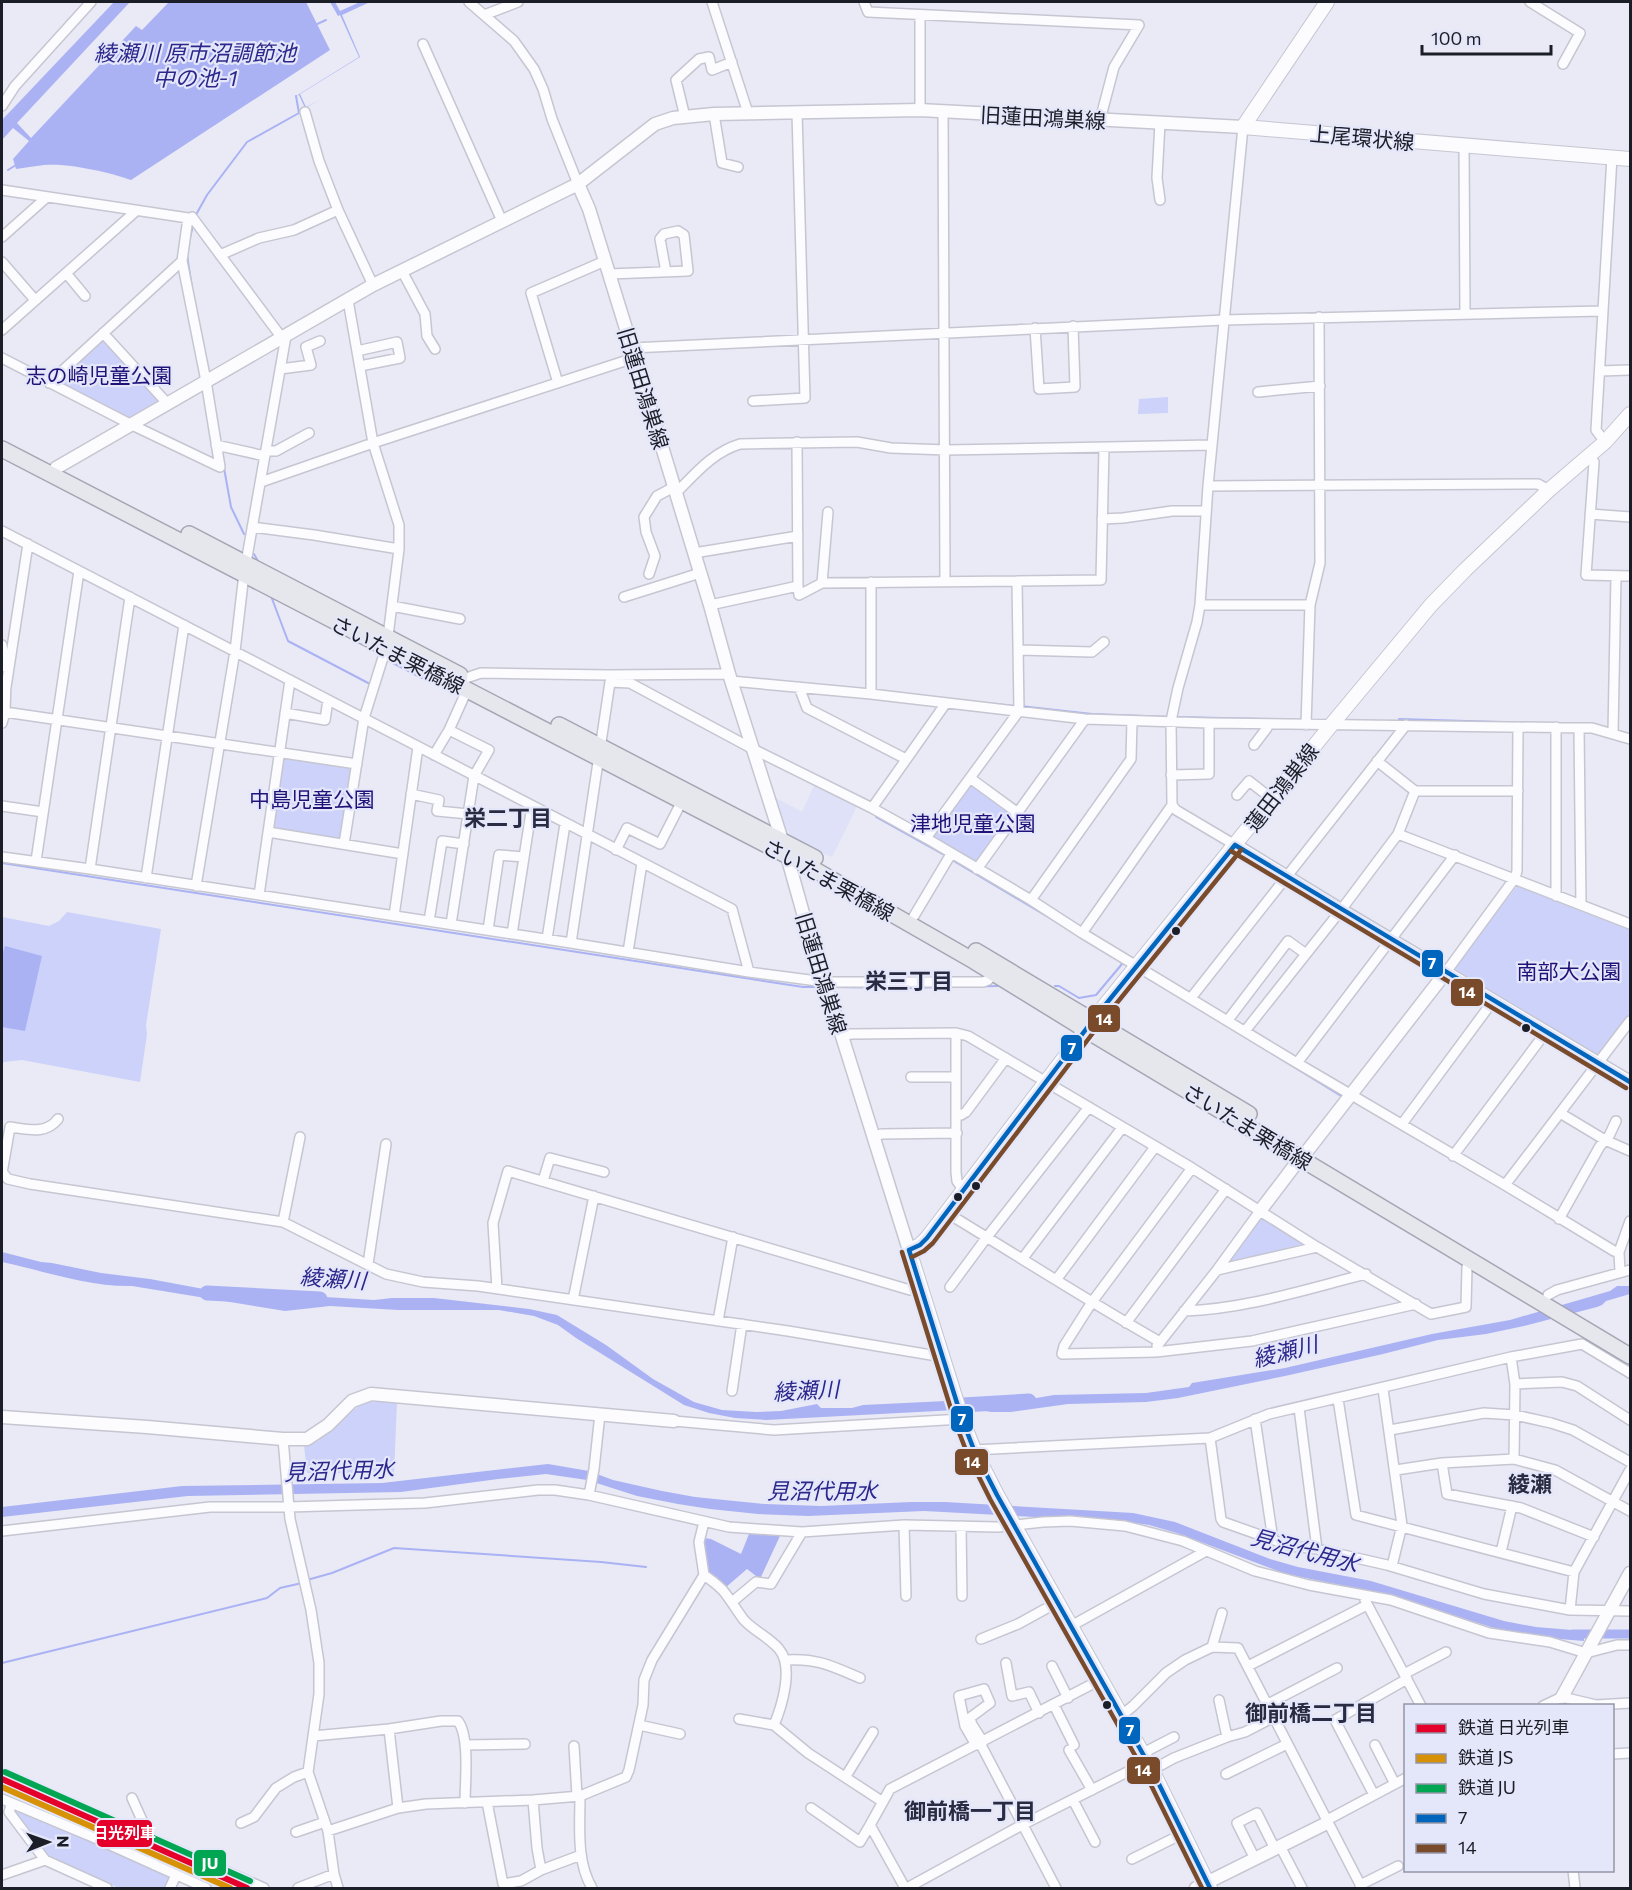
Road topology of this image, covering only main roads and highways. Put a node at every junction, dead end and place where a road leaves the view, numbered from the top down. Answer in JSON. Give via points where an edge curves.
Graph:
{"nodes":[{"id":1,"x":1327,"y":2,"type":"edge"},
{"id":2,"x":1630,"y":159,"type":"edge"},
{"id":3,"x":1630,"y":414,"type":"edge"},
{"id":4,"x":2,"y":439,"type":"edge"},
{"id":5,"x":2,"y":449,"type":"edge"},
{"id":6,"x":54,"y":472,"type":"junction"},
{"id":7,"x":784,"y":848,"type":"junction"},
{"id":8,"x":1090,"y":1025,"type":"junction"},
{"id":9,"x":1304,"y":1154,"type":"junction"},
{"id":10,"x":1547,"y":1299,"type":"junction"},
{"id":11,"x":1578,"y":1319,"type":"junction"},
{"id":12,"x":1630,"y":1344,"type":"edge"},
{"id":13,"x":1630,"y":1356,"type":"edge"},
{"id":14,"x":1204,"y":1887,"type":"edge"}],
"edges":[{"from":1,"to":2,"type":"main road","name":"上尾環状線","via":[[1243,127]]},
{"from":3,"to":8,"type":"main road","name":"蓮田鴻巣線","via":[[1431,605]]},
{"from":4,"to":6,"type":"main road","name":"さいたま栗橋線"},
{"from":5,"to":6,"type":"main road","name":"さいたま栗橋線"},
{"from":6,"to":7,"type":"main road","name":"さいたま栗橋線","via":[[245,568],[385,650],[466,684]]},
{"from":7,"to":8,"type":"main road","name":"さいたま栗橋線","via":[[914,916]]},
{"from":7,"to":8,"type":"main road","name":"さいたま栗橋線","via":[[994,974]]},
{"from":8,"to":9,"type":"main road","name":"さいたま栗橋線"},
{"from":8,"to":14,"type":"main road","name":"蓮田鴻巣線","via":[[947,1213],[920,1245],[909,1250],[974,1450],[1147,1762],[1184,1833]]},
{"from":9,"to":10,"type":"main road","name":"さいたま栗橋線"},
{"from":9,"to":10,"type":"main road","name":"さいたま栗橋線","via":[[1470,1260]]},
{"from":10,"to":11,"type":"main road","name":"さいたま栗橋線"},
{"from":11,"to":12,"type":"main road","name":"さいたま栗橋線"},
{"from":11,"to":13,"type":"main road","name":"さいたま栗橋線"}]}
